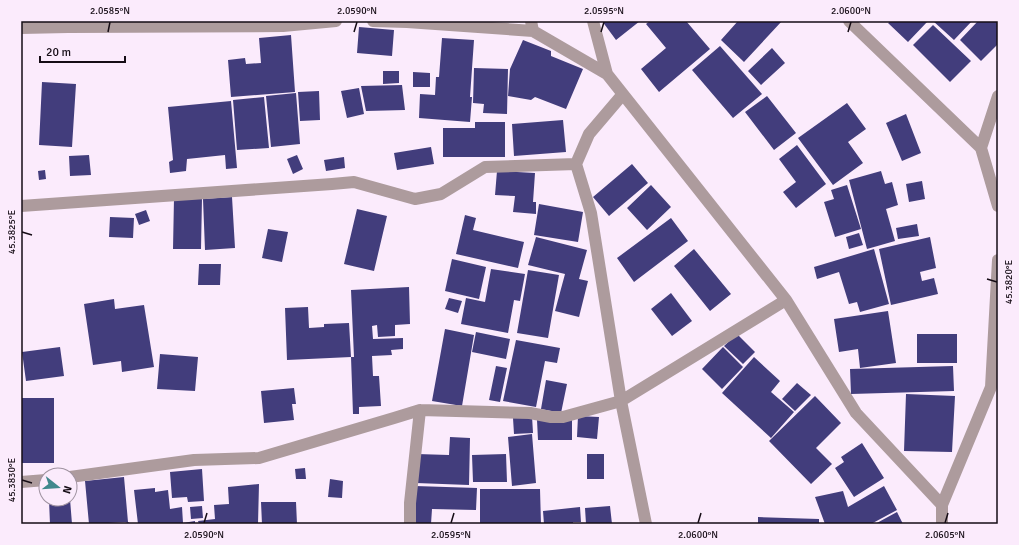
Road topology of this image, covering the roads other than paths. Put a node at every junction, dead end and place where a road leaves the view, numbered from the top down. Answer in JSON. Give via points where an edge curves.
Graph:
{"nodes":[{"id":1,"x":336,"y":21,"type":"edge"},
{"id":2,"x":373,"y":21,"type":"edge"},
{"id":3,"x":592,"y":21,"type":"edge"},
{"id":4,"x":849,"y":21,"type":"edge"},
{"id":5,"x":532,"y":26,"type":"edge"},
{"id":6,"x":21,"y":28,"type":"edge"},
{"id":7,"x":607,"y":74,"type":"junction"},
{"id":8,"x":623,"y":94,"type":"junction"},
{"id":9,"x":998,"y":96,"type":"edge"},
{"id":10,"x":981,"y":148,"type":"junction"},
{"id":11,"x":576,"y":164,"type":"junction"},
{"id":12,"x":21,"y":206,"type":"edge"},
{"id":13,"x":998,"y":206,"type":"edge"},
{"id":14,"x":998,"y":260,"type":"edge"},
{"id":15,"x":786,"y":300,"type":"junction"},
{"id":16,"x":995,"y":392,"type":"edge"},
{"id":17,"x":621,"y":401,"type":"junction"},
{"id":18,"x":420,"y":410,"type":"junction"},
{"id":19,"x":78,"y":476,"type":"edge"},
{"id":20,"x":38,"y":481,"type":"edge"},
{"id":21,"x":21,"y":482,"type":"edge"},
{"id":22,"x":942,"y":505,"type":"junction"},
{"id":23,"x":410,"y":524,"type":"edge"},
{"id":24,"x":646,"y":524,"type":"edge"},
{"id":25,"x":942,"y":524,"type":"edge"}],
"edges":[{"from":1,"to":6,"type":"street","via":[[283,26]]},
{"from":2,"to":5,"type":"street"},
{"from":3,"to":7,"type":"street"},
{"from":4,"to":10,"type":"street"},
{"from":5,"to":7,"type":"street"},
{"from":7,"to":8,"type":"street"},
{"from":8,"to":11,"type":"street","via":[[589,134]]},
{"from":8,"to":15,"type":"street"},
{"from":9,"to":10,"type":"street"},
{"from":10,"to":13,"type":"street"},
{"from":11,"to":12,"type":"street","via":[[486,167],[441,194],[415,199],[354,182]]},
{"from":11,"to":17,"type":"street","via":[[591,213]]},
{"from":14,"to":16,"type":"street"},
{"from":15,"to":17,"type":"street"},
{"from":15,"to":22,"type":"street","via":[[856,414]]},
{"from":16,"to":22,"type":"street"},
{"from":17,"to":18,"type":"street","via":[[563,417],[530,413]]},
{"from":17,"to":24,"type":"street"},
{"from":18,"to":19,"type":"street","via":[[259,458],[194,460]]},
{"from":18,"to":23,"type":"street"},
{"from":20,"to":21,"type":"street"},
{"from":22,"to":25,"type":"street"}]}
